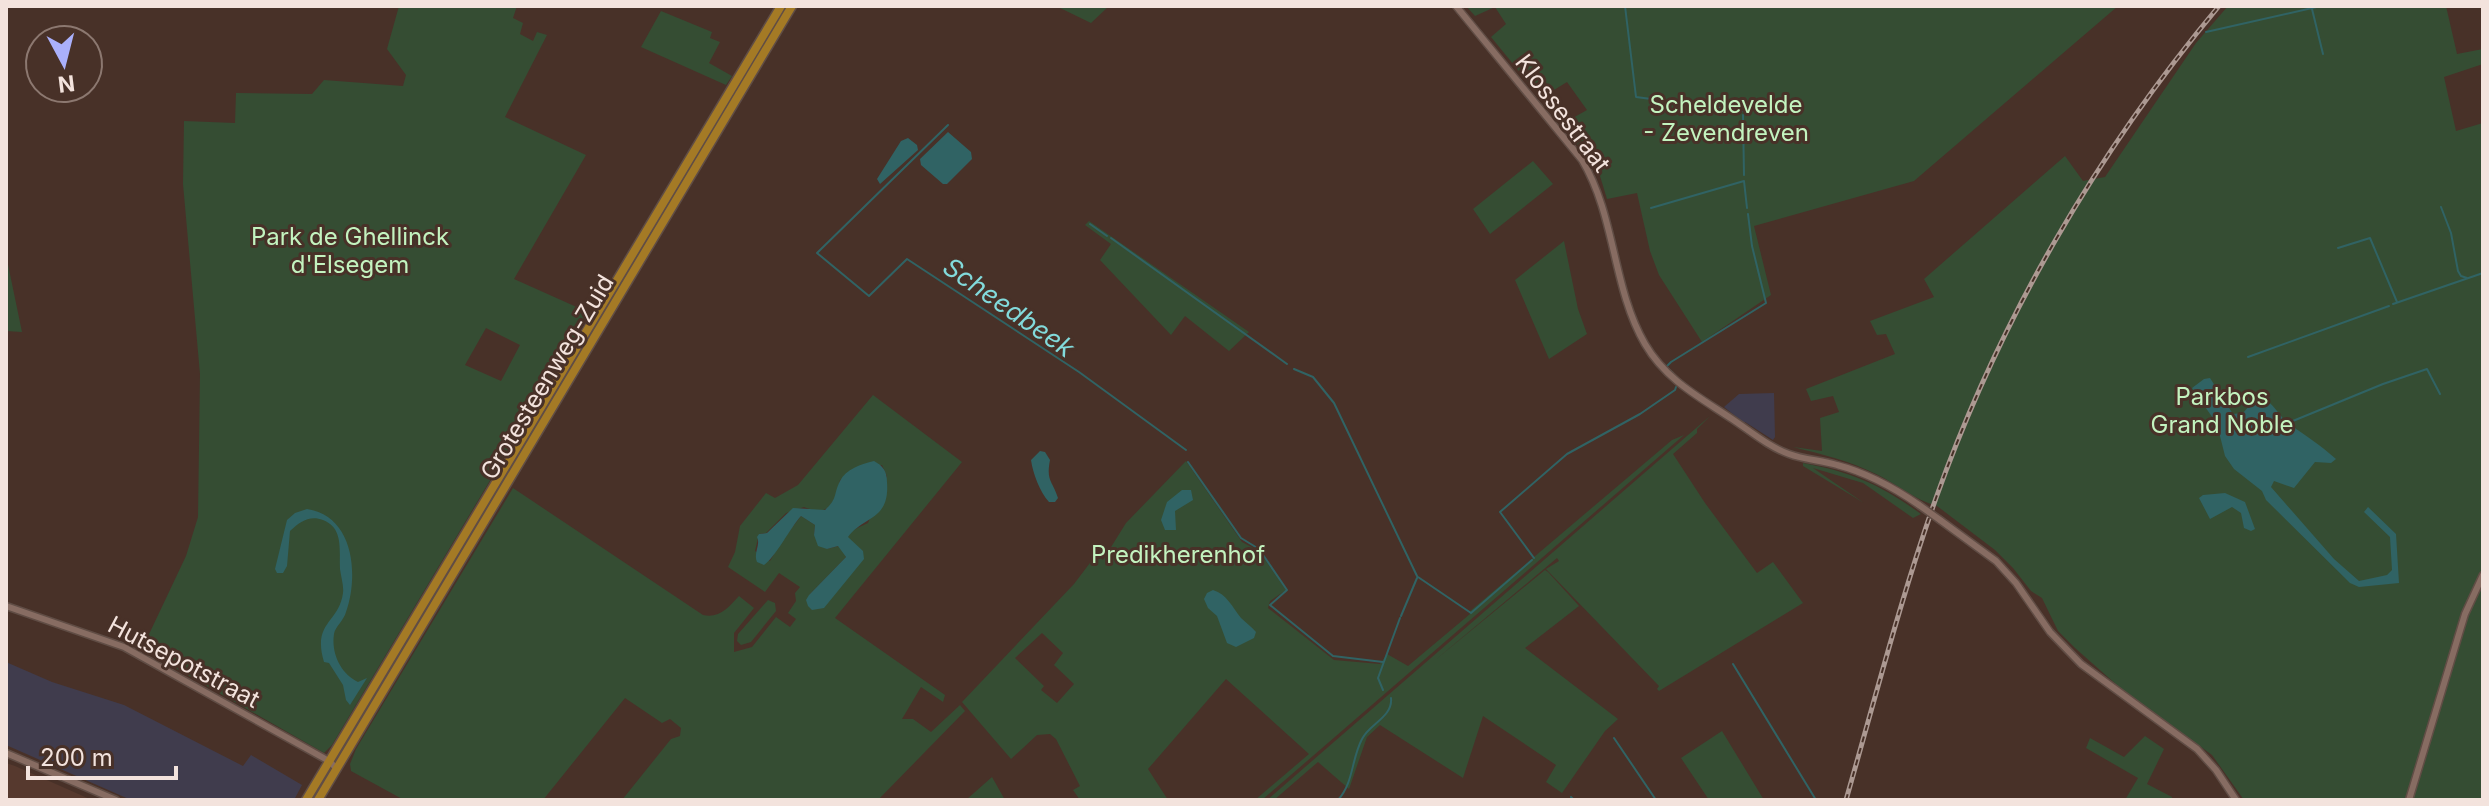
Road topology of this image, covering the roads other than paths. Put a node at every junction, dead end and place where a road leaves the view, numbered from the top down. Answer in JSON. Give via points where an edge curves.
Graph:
{"nodes":[{"id":1,"x":781,"y":6,"type":"edge"},
{"id":2,"x":792,"y":6,"type":"edge"},
{"id":3,"x":1456,"y":6,"type":"edge"},
{"id":4,"x":2483,"y":575,"type":"edge"},
{"id":5,"x":6,"y":606,"type":"edge"},
{"id":6,"x":6,"y":753,"type":"edge"},
{"id":7,"x":329,"y":761,"type":"junction"},
{"id":8,"x":337,"y":769,"type":"junction"},
{"id":9,"x":116,"y":800,"type":"edge"},
{"id":10,"x":306,"y":800,"type":"edge"},
{"id":11,"x":318,"y":800,"type":"edge"},
{"id":12,"x":2236,"y":800,"type":"edge"},
{"id":13,"x":2409,"y":800,"type":"edge"}],
"edges":[{"from":1,"to":7,"type":"highway","name":"Grotesteenweg-Zuid"},
{"from":2,"to":8,"type":"highway","name":"Grotesteenweg-Zuid"},
{"from":3,"to":12,"type":"street","name":"Klossestraat","bridge":true,"via":[[1582,160],[1603,206],[1635,322],[1655,359],[1677,382],[1794,456],[1885,483],[1987,552],[2081,664],[2197,749]]},
{"from":4,"to":13,"type":"street","via":[[2465,614]]},
{"from":5,"to":7,"type":"street","name":"Hutsepotstraat","via":[[124,647]]},
{"from":6,"to":9,"type":"street"},
{"from":7,"to":8,"type":"street","name":"Hutsepotstraat"},
{"from":7,"to":10,"type":"highway","name":"Grotesteenweg-Zuid"},
{"from":8,"to":11,"type":"highway","name":"Grotesteenweg-Zuid"}]}
